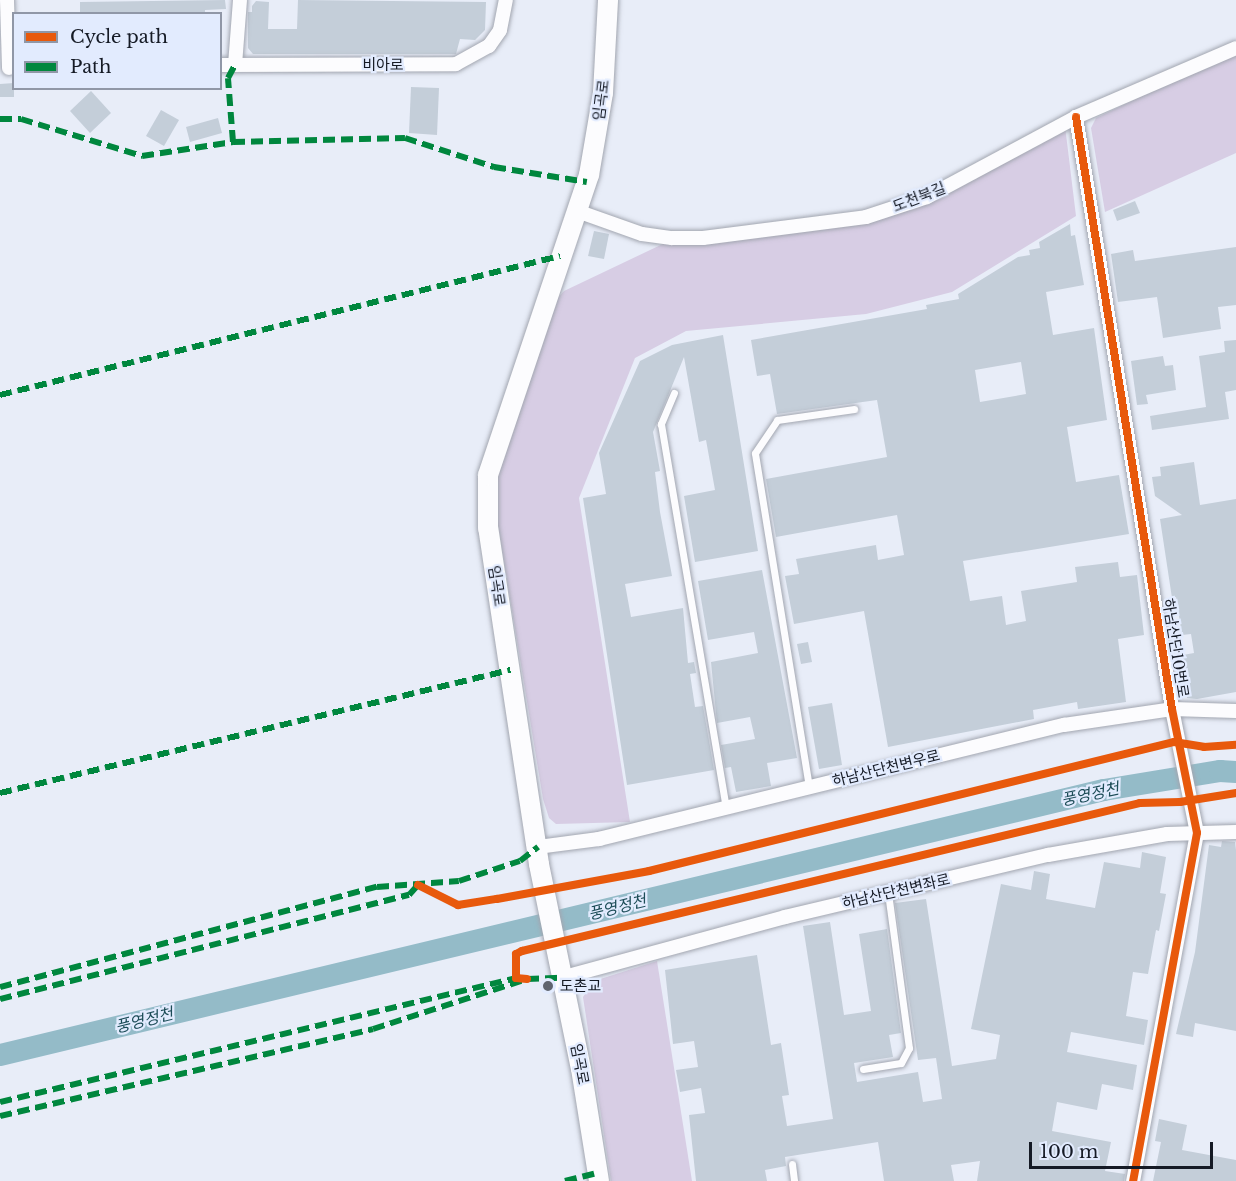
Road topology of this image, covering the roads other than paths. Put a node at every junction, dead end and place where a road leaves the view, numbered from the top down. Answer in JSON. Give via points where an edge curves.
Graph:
{"nodes":[{"id":1,"x":7,"y":0,"type":"edge"},
{"id":2,"x":240,"y":0,"type":"edge"},
{"id":3,"x":506,"y":0,"type":"edge"},
{"id":4,"x":608,"y":0,"type":"edge"},
{"id":5,"x":1236,"y":48,"type":"edge"},
{"id":6,"x":228,"y":65,"type":"edge"},
{"id":7,"x":7,"y":68,"type":"edge"},
{"id":8,"x":1076,"y":117,"type":"junction"},
{"id":9,"x":577,"y":211,"type":"junction"},
{"id":10,"x":674,"y":393,"type":"dead end"},
{"id":11,"x":854,"y":409,"type":"dead end"},
{"id":12,"x":1172,"y":709,"type":"junction"},
{"id":13,"x":1236,"y":711,"type":"edge"},
{"id":14,"x":808,"y":787,"type":"junction"},
{"id":15,"x":726,"y":807,"type":"junction"},
{"id":16,"x":1196,"y":827,"type":"junction"},
{"id":17,"x":1236,"y":832,"type":"edge"},
{"id":18,"x":538,"y":855,"type":"junction"},
{"id":19,"x":888,"y":893,"type":"junction"},
{"id":20,"x":560,"y":970,"type":"junction"},
{"id":21,"x":863,"y":1070,"type":"dead end"},
{"id":22,"x":792,"y":1164,"type":"dead end"},
{"id":23,"x":599,"y":1181,"type":"edge"},
{"id":24,"x":794,"y":1181,"type":"edge"},
{"id":25,"x":1133,"y":1181,"type":"edge"}],
"edges":[{"from":1,"to":7,"type":"street"},
{"from":2,"to":6,"type":"street"},
{"from":3,"to":6,"type":"street","name":"비아로","via":[[500,30],[489,46],[456,64]]},
{"from":4,"to":9,"type":"main road","name":"임곡로","via":[[603,93],[589,175]]},
{"from":5,"to":8,"type":"street","name":"도천북길"},
{"from":8,"to":9,"type":"street","name":"도천북길","via":[[927,197],[866,217],[703,238],[672,238],[642,234]]},
{"from":8,"to":12,"type":"street","name":"하남산단10번로"},
{"from":9,"to":18,"type":"main road","name":"임곡로","via":[[488,476],[488,528]]},
{"from":10,"to":15,"type":"lane","via":[[661,424]]},
{"from":11,"to":14,"type":"lane","via":[[777,420],[755,453]]},
{"from":12,"to":13,"type":"street","name":"하남산단천변우로"},
{"from":12,"to":14,"type":"street","name":"하남산단천변우로","via":[[1064,725]]},
{"from":12,"to":16,"type":"street","name":"하남산단10번로"},
{"from":14,"to":15,"type":"street","name":"하남산단천변우로"},
{"from":15,"to":18,"type":"street","name":"하남산단천변우로"},
{"from":16,"to":17,"type":"street","name":"하남산단천변좌로"},
{"from":16,"to":19,"type":"street","name":"하남산단천변좌로","via":[[1048,855]]},
{"from":16,"to":25,"type":"street","name":"하남산단10번로"},
{"from":18,"to":20,"type":"main road","name":"임곡로"},
{"from":19,"to":20,"type":"street","name":"하남산단천변좌로"},
{"from":19,"to":21,"type":"lane","via":[[909,1048],[901,1063]]},
{"from":20,"to":23,"type":"main road","name":"임곡로"},
{"from":22,"to":24,"type":"lane"}]}
